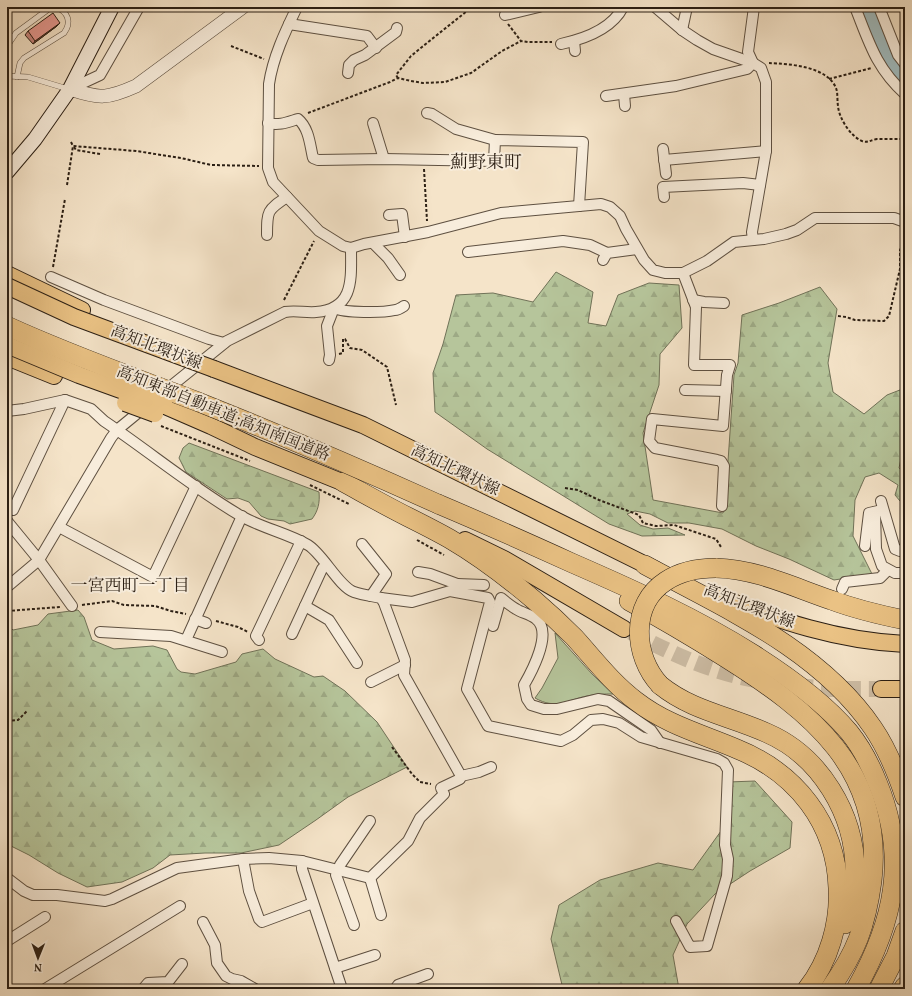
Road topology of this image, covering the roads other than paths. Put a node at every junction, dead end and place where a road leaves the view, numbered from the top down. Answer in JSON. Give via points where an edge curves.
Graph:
{"nodes":[{"id":1,"x":56,"y":7,"type":"edge"},
{"id":2,"x":112,"y":7,"type":"edge"},
{"id":3,"x":139,"y":7,"type":"edge"},
{"id":4,"x":243,"y":7,"type":"edge"},
{"id":5,"x":297,"y":7,"type":"edge"},
{"id":6,"x":539,"y":7,"type":"edge"},
{"id":7,"x":623,"y":7,"type":"edge"},
{"id":8,"x":687,"y":7,"type":"edge"},
{"id":9,"x":754,"y":7,"type":"edge"},
{"id":10,"x":855,"y":7,"type":"edge"},
{"id":11,"x":878,"y":7,"type":"edge"},
{"id":12,"x":654,"y":8,"type":"edge"},
{"id":13,"x":503,"y":16,"type":"road end"},
{"id":14,"x":289,"y":24,"type":"junction"},
{"id":15,"x":397,"y":28,"type":"dead end"},
{"id":16,"x":682,"y":30,"type":"junction"},
{"id":17,"x":562,"y":44,"type":"road end"},
{"id":18,"x":7,"y":46,"type":"edge"},
{"id":19,"x":376,"y":48,"type":"junction"},
{"id":20,"x":756,"y":64,"type":"junction"},
{"id":21,"x":905,"y":64,"type":"edge"},
{"id":22,"x":348,"y":73,"type":"dead end"},
{"id":23,"x":7,"y":76,"type":"edge"},
{"id":24,"x":17,"y":77,"type":"junction"},
{"id":25,"x":70,"y":89,"type":"junction"},
{"id":26,"x":624,"y":94,"type":"junction"},
{"id":27,"x":905,"y":94,"type":"edge"},
{"id":28,"x":606,"y":96,"type":"dead end"},
{"id":29,"x":625,"y":106,"type":"dead end"},
{"id":30,"x":427,"y":112,"type":"dead end"},
{"id":31,"x":268,"y":123,"type":"junction"},
{"id":32,"x":373,"y":123,"type":"dead end"},
{"id":33,"x":495,"y":140,"type":"junction"},
{"id":34,"x":663,"y":149,"type":"dead end"},
{"id":35,"x":766,"y":151,"type":"junction"},
{"id":36,"x":384,"y":159,"type":"junction"},
{"id":37,"x":664,"y":160,"type":"junction"},
{"id":38,"x":7,"y":172,"type":"edge"},
{"id":39,"x":666,"y":174,"type":"dead end"},
{"id":40,"x":760,"y":185,"type":"junction"},
{"id":41,"x":287,"y":197,"type":"junction"},
{"id":42,"x":664,"y":197,"type":"dead end"},
{"id":43,"x":579,"y":206,"type":"junction"},
{"id":44,"x":389,"y":215,"type":"dead end"},
{"id":45,"x":905,"y":222,"type":"edge"},
{"id":46,"x":267,"y":235,"type":"dead end"},
{"id":47,"x":404,"y":237,"type":"junction"},
{"id":48,"x":753,"y":240,"type":"junction"},
{"id":49,"x":373,"y":243,"type":"junction"},
{"id":50,"x":351,"y":248,"type":"junction"},
{"id":51,"x":637,"y":249,"type":"junction"},
{"id":52,"x":468,"y":252,"type":"dead end"},
{"id":53,"x":683,"y":273,"type":"junction"},
{"id":54,"x":7,"y":274,"type":"edge"},
{"id":55,"x":400,"y":275,"type":"dead end"},
{"id":56,"x":51,"y":277,"type":"road end"},
{"id":57,"x":7,"y":286,"type":"edge"},
{"id":58,"x":693,"y":300,"type":"junction"},
{"id":59,"x":724,"y":303,"type":"dead end"},
{"id":60,"x":404,"y":306,"type":"dead end"},
{"id":61,"x":334,"y":308,"type":"junction"},
{"id":62,"x":7,"y":326,"type":"edge"},
{"id":63,"x":224,"y":343,"type":"junction"},
{"id":64,"x":7,"y":345,"type":"edge"},
{"id":65,"x":7,"y":357,"type":"edge"},
{"id":66,"x":329,"y":360,"type":"road end"},
{"id":67,"x":215,"y":365,"type":"junction"},
{"id":68,"x":685,"y":390,"type":"dead end"},
{"id":69,"x":726,"y":392,"type":"junction"},
{"id":70,"x":65,"y":400,"type":"junction"},
{"id":71,"x":7,"y":411,"type":"edge"},
{"id":72,"x":159,"y":415,"type":"junction"},
{"id":73,"x":118,"y":430,"type":"junction"},
{"id":74,"x":343,"y":482,"type":"junction"},
{"id":75,"x":196,"y":486,"type":"junction"},
{"id":76,"x":438,"y":504,"type":"junction"},
{"id":77,"x":722,"y":506,"type":"dead end"},
{"id":78,"x":880,"y":508,"type":"junction"},
{"id":79,"x":13,"y":510,"type":"dead end"},
{"id":80,"x":242,"y":516,"type":"junction"},
{"id":81,"x":7,"y":521,"type":"edge"},
{"id":82,"x":59,"y":527,"type":"junction"},
{"id":83,"x":300,"y":541,"type":"junction"},
{"id":84,"x":362,"y":544,"type":"dead end"},
{"id":85,"x":865,"y":546,"type":"dead end"},
{"id":86,"x":905,"y":551,"type":"edge"},
{"id":87,"x":39,"y":560,"type":"junction"},
{"id":88,"x":326,"y":565,"type":"junction"},
{"id":89,"x":645,"y":565,"type":"junction"},
{"id":90,"x":888,"y":570,"type":"junction"},
{"id":91,"x":418,"y":572,"type":"dead end"},
{"id":92,"x":905,"y":573,"type":"edge"},
{"id":93,"x":484,"y":585,"type":"dead end"},
{"id":94,"x":7,"y":587,"type":"edge"},
{"id":95,"x":457,"y":588,"type":"junction"},
{"id":96,"x":842,"y":589,"type":"dead end"},
{"id":97,"x":376,"y":597,"type":"junction"},
{"id":98,"x":72,"y":606,"type":"road end"},
{"id":99,"x":305,"y":606,"type":"junction"},
{"id":100,"x":195,"y":619,"type":"junction"},
{"id":101,"x":905,"y":620,"type":"edge"},
{"id":102,"x":206,"y":623,"type":"road end"},
{"id":103,"x":493,"y":626,"type":"dead end"},
{"id":104,"x":624,"y":629,"type":"tunnel mouth"},
{"id":105,"x":100,"y":632,"type":"dead end"},
{"id":106,"x":292,"y":634,"type":"dead end"},
{"id":107,"x":257,"y":638,"type":"road end"},
{"id":108,"x":186,"y":640,"type":"junction"},
{"id":109,"x":905,"y":644,"type":"edge"},
{"id":110,"x":222,"y":652,"type":"dead end"},
{"id":111,"x":357,"y":664,"type":"dead end"},
{"id":112,"x":405,"y":665,"type":"junction"},
{"id":113,"x":371,"y":682,"type":"dead end"},
{"id":114,"x":905,"y":689,"type":"edge"},
{"id":115,"x":881,"y":690,"type":"tunnel mouth"},
{"id":116,"x":660,"y":742,"type":"junction"},
{"id":117,"x":491,"y":767,"type":"dead end"},
{"id":118,"x":461,"y":776,"type":"junction"},
{"id":119,"x":905,"y":797,"type":"edge"},
{"id":120,"x":370,"y":821,"type":"dead end"},
{"id":121,"x":243,"y":859,"type":"junction"},
{"id":122,"x":302,"y":861,"type":"junction"},
{"id":123,"x":337,"y":871,"type":"junction"},
{"id":124,"x":7,"y":878,"type":"edge"},
{"id":125,"x":370,"y":878,"type":"junction"},
{"id":126,"x":313,"y":904,"type":"junction"},
{"id":127,"x":180,"y":906,"type":"dead end"},
{"id":128,"x":381,"y":915,"type":"dead end"},
{"id":129,"x":45,"y":917,"type":"dead end"},
{"id":130,"x":676,"y":921,"type":"dead end"},
{"id":131,"x":203,"y":922,"type":"dead end"},
{"id":132,"x":354,"y":925,"type":"dead end"},
{"id":133,"x":905,"y":930,"type":"edge"},
{"id":134,"x":7,"y":941,"type":"edge"},
{"id":135,"x":376,"y":955,"type":"dead end"},
{"id":136,"x":182,"y":964,"type":"dead end"},
{"id":137,"x":335,"y":968,"type":"junction"},
{"id":138,"x":428,"y":974,"type":"dead end"},
{"id":139,"x":817,"y":985,"type":"edge"},
{"id":140,"x":905,"y":986,"type":"edge"},
{"id":141,"x":45,"y":989,"type":"edge"},
{"id":142,"x":143,"y":989,"type":"edge"},
{"id":143,"x":255,"y":989,"type":"edge"},
{"id":144,"x":342,"y":989,"type":"edge"},
{"id":145,"x":395,"y":989,"type":"edge"},
{"id":146,"x":856,"y":989,"type":"edge"},
{"id":147,"x":879,"y":989,"type":"edge"},
{"id":148,"x":903,"y":989,"type":"edge"}],
"edges":[{"from":1,"to":18,"type":"lane","via":[[50,8],[16,33]]},
{"from":1,"to":24,"type":"lane","via":[[68,16],[68,28],[24,58],[20,63]]},
{"from":2,"to":25,"type":"main road"},
{"from":3,"to":25,"type":"street","via":[[100,75]]},
{"from":4,"to":25,"type":"street","via":[[136,86],[105,97],[89,96]]},
{"from":5,"to":14,"type":"street"},
{"from":6,"to":13,"type":"street"},
{"from":7,"to":17,"type":"street","via":[[605,28],[575,46]]},
{"from":8,"to":16,"type":"street"},
{"from":9,"to":20,"type":"street","via":[[748,52]]},
{"from":10,"to":27,"type":"street","via":[[881,67]]},
{"from":11,"to":21,"type":"street","via":[[898,55]]},
{"from":12,"to":16,"type":"street"},
{"from":14,"to":19,"type":"street","via":[[367,36]]},
{"from":14,"to":31,"type":"street","via":[[272,63]]},
{"from":15,"to":19,"type":"street","via":[[396,32]]},
{"from":16,"to":20,"type":"street","via":[[713,50]]},
{"from":19,"to":22,"type":"street","via":[[349,64]]},
{"from":20,"to":26,"type":"street","via":[[747,69],[676,86]]},
{"from":20,"to":35,"type":"street","via":[[761,68],[766,82]]},
{"from":23,"to":24,"type":"lane"},
{"from":24,"to":25,"type":"lane","via":[[28,77]]},
{"from":25,"to":38,"type":"main road","via":[[39,134]]},
{"from":26,"to":28,"type":"street"},
{"from":26,"to":29,"type":"street"},
{"from":30,"to":33,"type":"street","via":[[456,129]]},
{"from":31,"to":36,"type":"street","via":[[276,125],[298,119],[306,130],[313,158],[318,160]]},
{"from":31,"to":41,"type":"street","via":[[268,168],[272,182]]},
{"from":32,"to":36,"type":"street"},
{"from":33,"to":36,"type":"street","via":[[494,160]]},
{"from":33,"to":43,"type":"street","via":[[583,142]]},
{"from":34,"to":37,"type":"street"},
{"from":35,"to":37,"type":"street"},
{"from":35,"to":40,"type":"street"},
{"from":37,"to":39,"type":"street"},
{"from":40,"to":42,"type":"street","via":[[743,183],[663,187]]},
{"from":40,"to":48,"type":"street","via":[[752,232]]},
{"from":41,"to":46,"type":"street","via":[[272,207],[267,216]]},
{"from":41,"to":50,"type":"street","via":[[319,231]]},
{"from":43,"to":47,"type":"street","via":[[501,213]]},
{"from":43,"to":51,"type":"street","via":[[610,206],[620,216]]},
{"from":44,"to":47,"type":"street","via":[[402,214]]},
{"from":45,"to":48,"type":"street","via":[[894,218],[815,218],[786,234]]},
{"from":47,"to":49,"type":"street"},
{"from":48,"to":53,"type":"street","via":[[734,242],[707,261]]},
{"from":49,"to":50,"type":"street"},
{"from":49,"to":55,"type":"street"},
{"from":50,"to":61,"type":"street","via":[[350,289]]},
{"from":51,"to":52,"type":"street","via":[[605,256],[590,245],[563,241]]},
{"from":51,"to":53,"type":"street","via":[[653,270]]},
{"from":53,"to":58,"type":"street"},
{"from":54,"to":67,"type":"main road","via":[[82,310]]},
{"from":56,"to":63,"type":"street","via":[[111,303]]},
{"from":57,"to":67,"type":"main road","name":"高知北環状線","bridge":true,"via":[[74,317]]},
{"from":58,"to":59,"type":"street"},
{"from":58,"to":69,"type":"street","via":[[696,307],[694,365],[730,365]]},
{"from":60,"to":61,"type":"street","via":[[396,310],[350,312]]},
{"from":61,"to":63,"type":"street","via":[[323,312],[285,312]]},
{"from":61,"to":66,"type":"street","via":[[327,326]]},
{"from":62,"to":76,"type":"highway","name":"高知東部自動車道;高知南国道路","bridge":true,"via":[[313,449]]},
{"from":63,"to":73,"type":"street"},
{"from":64,"to":72,"type":"main road","bridge":true,"via":[[79,375]]},
{"from":65,"to":72,"type":"main road","bridge":true},
{"from":67,"to":89,"type":"main road","name":"高知北環状線","via":[[362,425]]},
{"from":68,"to":69,"type":"street"},
{"from":69,"to":77,"type":"street","via":[[723,426],[652,419],[649,441],[655,448],[721,461],[724,466]]},
{"from":70,"to":71,"type":"street"},
{"from":70,"to":73,"type":"street","via":[[91,409]]},
{"from":70,"to":79,"type":"street"},
{"from":72,"to":74,"type":"main road","via":[[211,426],[252,454]]},
{"from":73,"to":75,"type":"street"},
{"from":73,"to":82,"type":"street","via":[[110,438]]},
{"from":74,"to":104,"type":"main road","via":[[504,559]]},
{"from":74,"to":139,"type":"highway","via":[[450,538],[510,580],[554,618],[622,689],[651,711],[682,728],[758,758],[791,782],[815,811],[825,828],[833,852],[838,881],[837,919]]},
{"from":75,"to":80,"type":"street"},
{"from":75,"to":82,"type":"street","via":[[153,577]]},
{"from":76,"to":139,"type":"highway","via":[[631,602],[694,638],[784,697],[808,717],[844,757],[865,801],[873,847],[873,870],[867,912],[853,951],[843,970]]},
{"from":76,"to":146,"type":"highway","via":[[640,593],[722,635],[778,670],[818,702],[849,732],[870,764],[884,798],[893,835],[895,873],[882,936]]},
{"from":78,"to":85,"type":"street","via":[[869,513]]},
{"from":78,"to":86,"type":"street","via":[[895,549]]},
{"from":78,"to":90,"type":"street","via":[[876,549],[882,566]]},
{"from":80,"to":83,"type":"street"},
{"from":80,"to":100,"type":"street"},
{"from":81,"to":87,"type":"street"},
{"from":82,"to":87,"type":"street"},
{"from":83,"to":88,"type":"street","via":[[310,546]]},
{"from":83,"to":107,"type":"street"},
{"from":84,"to":97,"type":"street","via":[[386,574]]},
{"from":87,"to":94,"type":"street"},
{"from":87,"to":98,"type":"street"},
{"from":88,"to":97,"type":"street","via":[[353,592]]},
{"from":88,"to":99,"type":"street"},
{"from":89,"to":109,"type":"main road","name":"高知北環状線","via":[[755,612],[793,624],[855,639]]},
{"from":89,"to":119,"type":"highway","via":[[760,628],[825,674],[860,710],[874,729],[897,774]]},
{"from":90,"to":92,"type":"street"},
{"from":90,"to":96,"type":"street","via":[[880,578],[845,582]]},
{"from":91,"to":95,"type":"street","via":[[430,574]]},
{"from":93,"to":95,"type":"street"},
{"from":95,"to":97,"type":"street","via":[[412,602]]},
{"from":95,"to":116,"type":"street","via":[[488,598],[490,602],[467,689],[488,726],[561,741],[591,720],[603,719],[619,723],[641,737]]},
{"from":97,"to":112,"type":"street","via":[[384,603]]},
{"from":99,"to":106,"type":"street"},
{"from":99,"to":111,"type":"street","via":[[330,620]]},
{"from":100,"to":102,"type":"street"},
{"from":100,"to":108,"type":"street"},
{"from":101,"to":139,"type":"highway","bridge":true,"via":[[852,607],[750,572],[730,568],[702,568],[676,575],[656,589],[643,609],[640,620],[642,655],[652,677],[660,685],[682,701],[768,733],[784,742],[813,765],[839,803],[853,844],[854,889],[837,942]]},
{"from":103,"to":116,"type":"street","via":[[501,598],[540,624],[542,634],[538,658],[524,685],[531,705],[544,709],[558,709],[598,699],[609,701],[651,730]]},
{"from":105,"to":108,"type":"street","via":[[171,636]]},
{"from":108,"to":110,"type":"street"},
{"from":112,"to":113,"type":"street"},
{"from":112,"to":118,"type":"street","via":[[404,674]]},
{"from":114,"to":115,"type":"main road"},
{"from":116,"to":130,"type":"street","via":[[716,759],[724,763],[728,770],[725,845],[728,876],[707,946],[690,947]]},
{"from":117,"to":118,"type":"street"},
{"from":118,"to":125,"type":"street","via":[[460,779],[441,788],[444,794],[420,818],[408,841]]},
{"from":120,"to":123,"type":"street"},
{"from":121,"to":122,"type":"street"},
{"from":121,"to":124,"type":"street","via":[[177,868],[105,901],[33,895]]},
{"from":121,"to":126,"type":"street","via":[[249,891],[262,922]]},
{"from":122,"to":123,"type":"street"},
{"from":122,"to":126,"type":"street"},
{"from":123,"to":125,"type":"street"},
{"from":123,"to":132,"type":"street","via":[[336,875]]},
{"from":125,"to":128,"type":"street"},
{"from":126,"to":137,"type":"street"},
{"from":127,"to":141,"type":"street"},
{"from":129,"to":134,"type":"street"},
{"from":131,"to":143,"type":"street","via":[[215,945],[217,963],[226,976]]},
{"from":133,"to":147,"type":"highway","via":[[896,956]]},
{"from":135,"to":137,"type":"street"},
{"from":136,"to":142,"type":"street","via":[[168,982],[148,983]]},
{"from":137,"to":144,"type":"street"},
{"from":138,"to":145,"type":"street","via":[[398,985]]},
{"from":140,"to":148,"type":"highway"}]}
